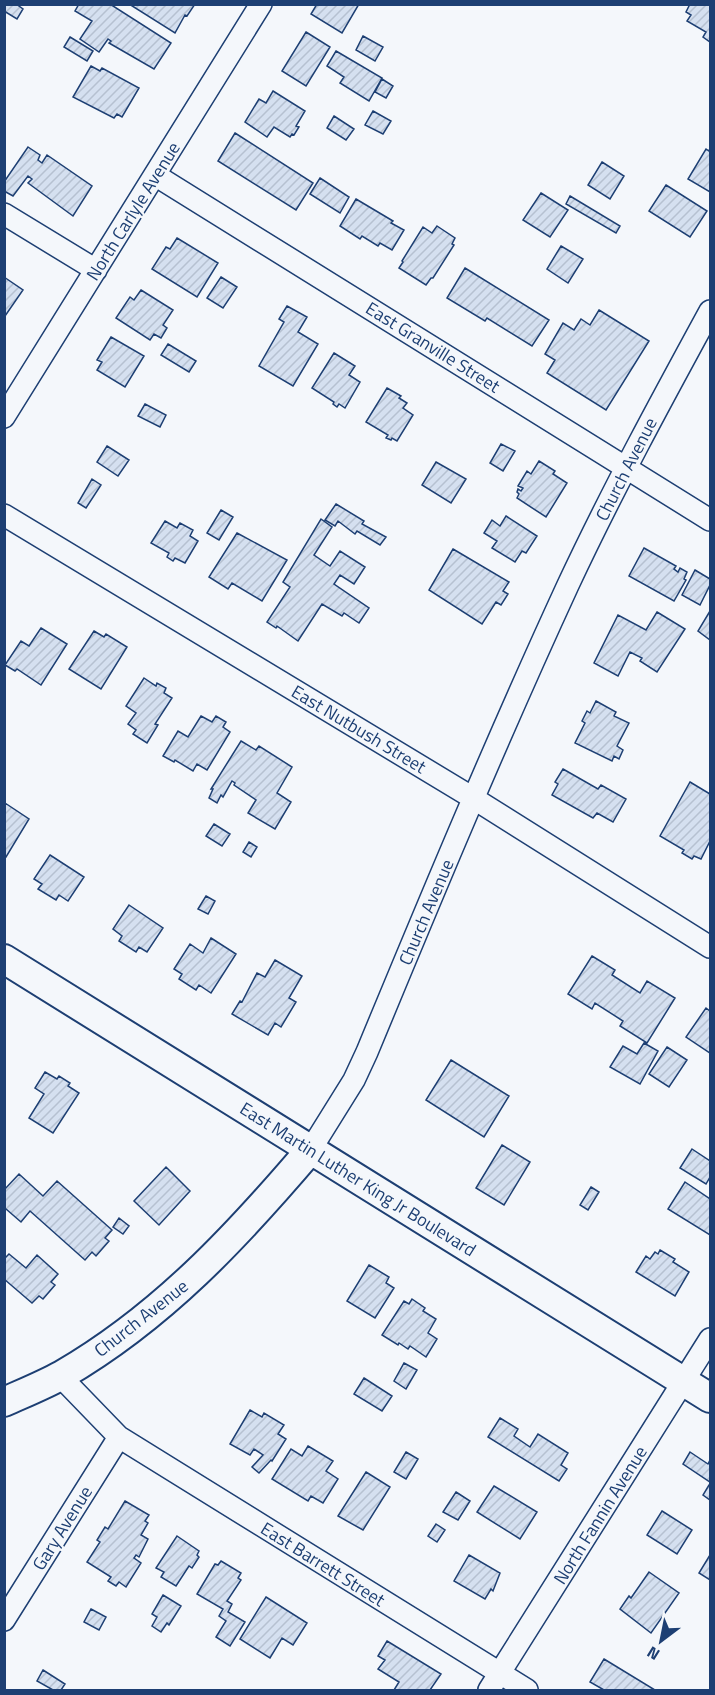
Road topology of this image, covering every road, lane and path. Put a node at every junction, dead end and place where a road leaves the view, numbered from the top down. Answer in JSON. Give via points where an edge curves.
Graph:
{"nodes":[{"id":1,"x":261,"y":4,"type":"edge"},
{"id":2,"x":155,"y":175,"type":"junction"},
{"id":3,"x":4,"y":214,"type":"edge"},
{"id":4,"x":96,"y":270,"type":"junction"},
{"id":5,"x":711,"y":311,"type":"edge"},
{"id":6,"x":4,"y":417,"type":"edge"},
{"id":7,"x":626,"y":467,"type":"junction"},
{"id":8,"x":4,"y":515,"type":"edge"},
{"id":9,"x":711,"y":520,"type":"edge"},
{"id":10,"x":473,"y":798,"type":"junction"},
{"id":11,"x":711,"y":947,"type":"edge"},
{"id":12,"x":4,"y":959,"type":"edge"},
{"id":13,"x":311,"y":1149,"type":"junction"},
{"id":14,"x":711,"y":1339,"type":"edge"},
{"id":15,"x":60,"y":1376,"type":"junction"},
{"id":16,"x":684,"y":1382,"type":"junction"},
{"id":17,"x":711,"y":1398,"type":"edge"},
{"id":18,"x":4,"y":1402,"type":"edge"},
{"id":19,"x":119,"y":1437,"type":"junction"},
{"id":20,"x":4,"y":1620,"type":"edge"},
{"id":21,"x":494,"y":1682,"type":"edge"},
{"id":22,"x":527,"y":1690,"type":"edge"}],
"edges":[{"from":1,"to":2,"type":"street","name":"North Carlyle Avenue"},
{"from":2,"to":4,"type":"street","name":"North Carlyle Avenue"},
{"from":2,"to":7,"type":"street","name":"East Granville Street"},
{"from":3,"to":4,"type":"street"},
{"from":4,"to":6,"type":"street","name":"North Carlyle Avenue"},
{"from":5,"to":7,"type":"street","name":"Church Avenue"},
{"from":7,"to":9,"type":"street","name":"East Granville Street"},
{"from":7,"to":10,"type":"street","name":"Church Avenue"},
{"from":8,"to":10,"type":"street","name":"East Nutbush Street"},
{"from":10,"to":11,"type":"street","name":"East Nutbush Street"},
{"from":10,"to":13,"type":"street","name":"Church Avenue","via":[[367,1052]]},
{"from":12,"to":13,"type":"main road","name":"East Martin Luther King Jr Boulevard"},
{"from":13,"to":15,"type":"main road","name":"Church Avenue","via":[[196,1275],[122,1337]]},
{"from":13,"to":16,"type":"main road","name":"East Martin Luther King Jr Boulevard"},
{"from":14,"to":16,"type":"street","name":"North Fannin Avenue"},
{"from":15,"to":18,"type":"main road","name":"Church Avenue"},
{"from":15,"to":19,"type":"street","name":"East Barrett Street"},
{"from":16,"to":17,"type":"main road","name":"East Martin Luther King Jr Boulevard"},
{"from":16,"to":21,"type":"street","name":"North Fannin Avenue"},
{"from":19,"to":20,"type":"street","name":"Gary Avenue"},
{"from":19,"to":21,"type":"street","name":"East Barrett Street"},
{"from":21,"to":22,"type":"street","name":"East Barrett Street"}]}
